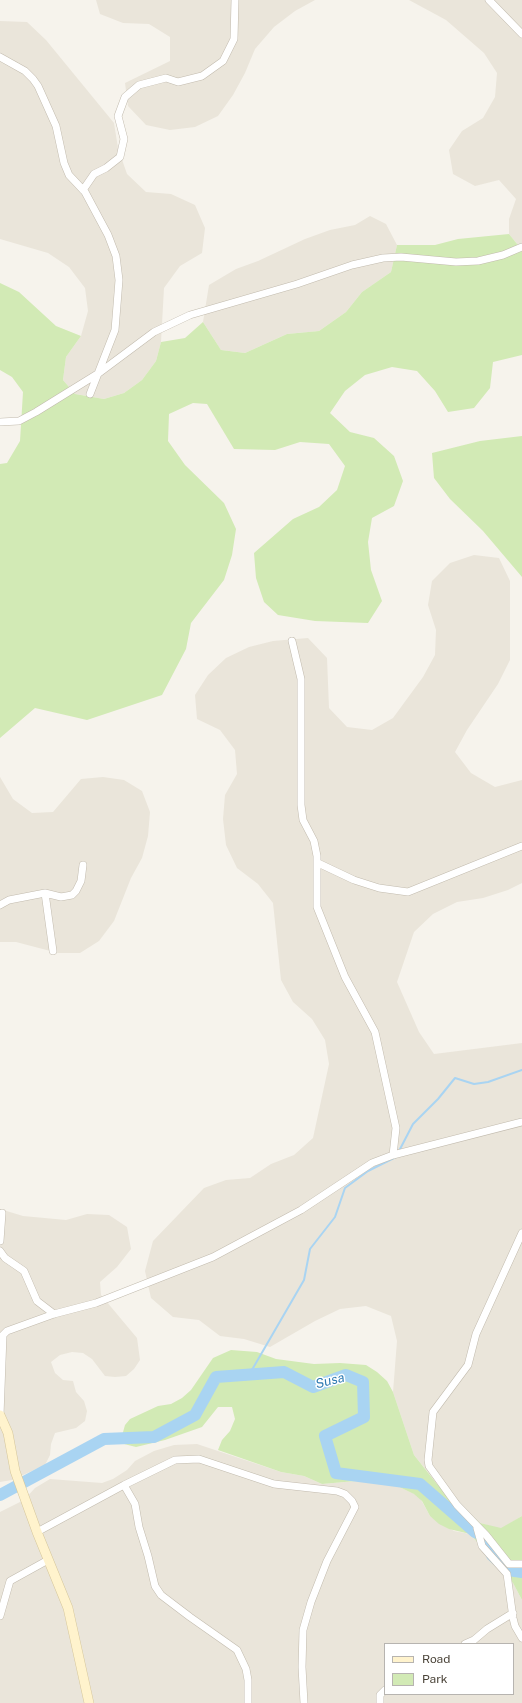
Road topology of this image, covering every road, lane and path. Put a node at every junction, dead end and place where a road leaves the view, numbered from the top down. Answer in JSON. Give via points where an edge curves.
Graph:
{"nodes":[{"id":1,"x":235,"y":0,"type":"edge"},
{"id":2,"x":489,"y":0,"type":"edge"},
{"id":3,"x":522,"y":34,"type":"edge"},
{"id":4,"x":0,"y":57,"type":"edge"},
{"id":5,"x":83,"y":190,"type":"junction"},
{"id":6,"x":522,"y":247,"type":"edge"},
{"id":7,"x":98,"y":373,"type":"junction"},
{"id":8,"x":90,"y":394,"type":"dead end"},
{"id":9,"x":0,"y":422,"type":"edge"},
{"id":10,"x":292,"y":641,"type":"dead end"},
{"id":11,"x":522,"y":846,"type":"edge"},
{"id":12,"x":318,"y":863,"type":"junction"},
{"id":13,"x":83,"y":865,"type":"dead end"},
{"id":14,"x":45,"y":893,"type":"junction"},
{"id":15,"x":0,"y":905,"type":"edge"},
{"id":16,"x":53,"y":951,"type":"dead end"},
{"id":17,"x":522,"y":1122,"type":"edge"},
{"id":18,"x":393,"y":1155,"type":"junction"},
{"id":19,"x":2,"y":1213,"type":"dead end"},
{"id":20,"x":522,"y":1233,"type":"edge"},
{"id":21,"x":0,"y":1241,"type":"edge"},
{"id":22,"x":0,"y":1251,"type":"edge"},
{"id":23,"x":54,"y":1314,"type":"junction"},
{"id":24,"x":0,"y":1415,"type":"edge"},
{"id":25,"x":124,"y":1485,"type":"junction"},
{"id":26,"x":477,"y":1527,"type":"junction"},
{"id":27,"x":37,"y":1532,"type":"junction"},
{"id":28,"x":48,"y":1560,"type":"junction"},
{"id":29,"x":522,"y":1564,"type":"edge"},
{"id":30,"x":513,"y":1613,"type":"junction"},
{"id":31,"x":0,"y":1616,"type":"edge"},
{"id":32,"x":522,"y":1638,"type":"edge"},
{"id":33,"x":467,"y":1643,"type":"edge"},
{"id":34,"x":384,"y":1691,"type":"edge"},
{"id":35,"x":89,"y":1703,"type":"edge"},
{"id":36,"x":248,"y":1703,"type":"edge"},
{"id":37,"x":304,"y":1703,"type":"edge"},
{"id":38,"x":380,"y":1703,"type":"edge"}],
"edges":[{"from":1,"to":5,"type":"street","via":[[234,39],[223,61],[202,76],[178,82],[166,78],[139,84],[125,96],[118,116],[124,139],[120,157],[94,174]]},
{"from":2,"to":3,"type":"street"},
{"from":4,"to":5,"type":"street","via":[[18,66],[33,79],[56,126],[69,175]]},
{"from":5,"to":7,"type":"street","via":[[114,249],[119,276],[115,330]]},
{"from":6,"to":7,"type":"street","via":[[478,262],[401,257],[352,265],[174,321],[154,332]]},
{"from":7,"to":8,"type":"street"},
{"from":7,"to":9,"type":"street","via":[[19,421]]},
{"from":10,"to":12,"type":"street","via":[[301,679],[301,805],[304,820],[314,841]]},
{"from":11,"to":12,"type":"street","via":[[408,892],[379,888],[354,880]]},
{"from":12,"to":18,"type":"street","via":[[318,907],[345,977],[369,1019],[377,1042],[396,1128]]},
{"from":13,"to":14,"type":"street","via":[[81,881],[74,894],[61,897]]},
{"from":14,"to":15,"type":"street","via":[[9,900]]},
{"from":14,"to":16,"type":"street"},
{"from":17,"to":18,"type":"street"},
{"from":18,"to":23,"type":"street","via":[[372,1163],[301,1210],[213,1257],[96,1303]]},
{"from":19,"to":21,"type":"street"},
{"from":20,"to":26,"type":"street","via":[[476,1334],[468,1365],[433,1412],[429,1466],[457,1505]]},
{"from":22,"to":23,"type":"street","via":[[4,1258],[24,1270],[37,1301]]},
{"from":23,"to":24,"type":"street","via":[[4,1333]]},
{"from":24,"to":27,"type":"main road","via":[[8,1433],[15,1471]]},
{"from":25,"to":27,"type":"street"},
{"from":25,"to":36,"type":"street","via":[[135,1504],[155,1586],[161,1595],[237,1650],[246,1668]]},
{"from":25,"to":37,"type":"street","via":[[176,1460],[199,1459],[274,1484],[337,1491],[349,1497],[355,1506],[354,1511],[327,1561],[303,1630]]},
{"from":26,"to":29,"type":"street","via":[[509,1564]]},
{"from":26,"to":30,"type":"street","via":[[482,1546],[507,1574]]},
{"from":27,"to":28,"type":"main road"},
{"from":28,"to":31,"type":"street","via":[[10,1581]]},
{"from":28,"to":35,"type":"main road","via":[[68,1608]]},
{"from":30,"to":32,"type":"street","via":[[515,1626]]},
{"from":30,"to":33,"type":"street"},
{"from":34,"to":38,"type":"street","via":[[380,1694]]}]}
